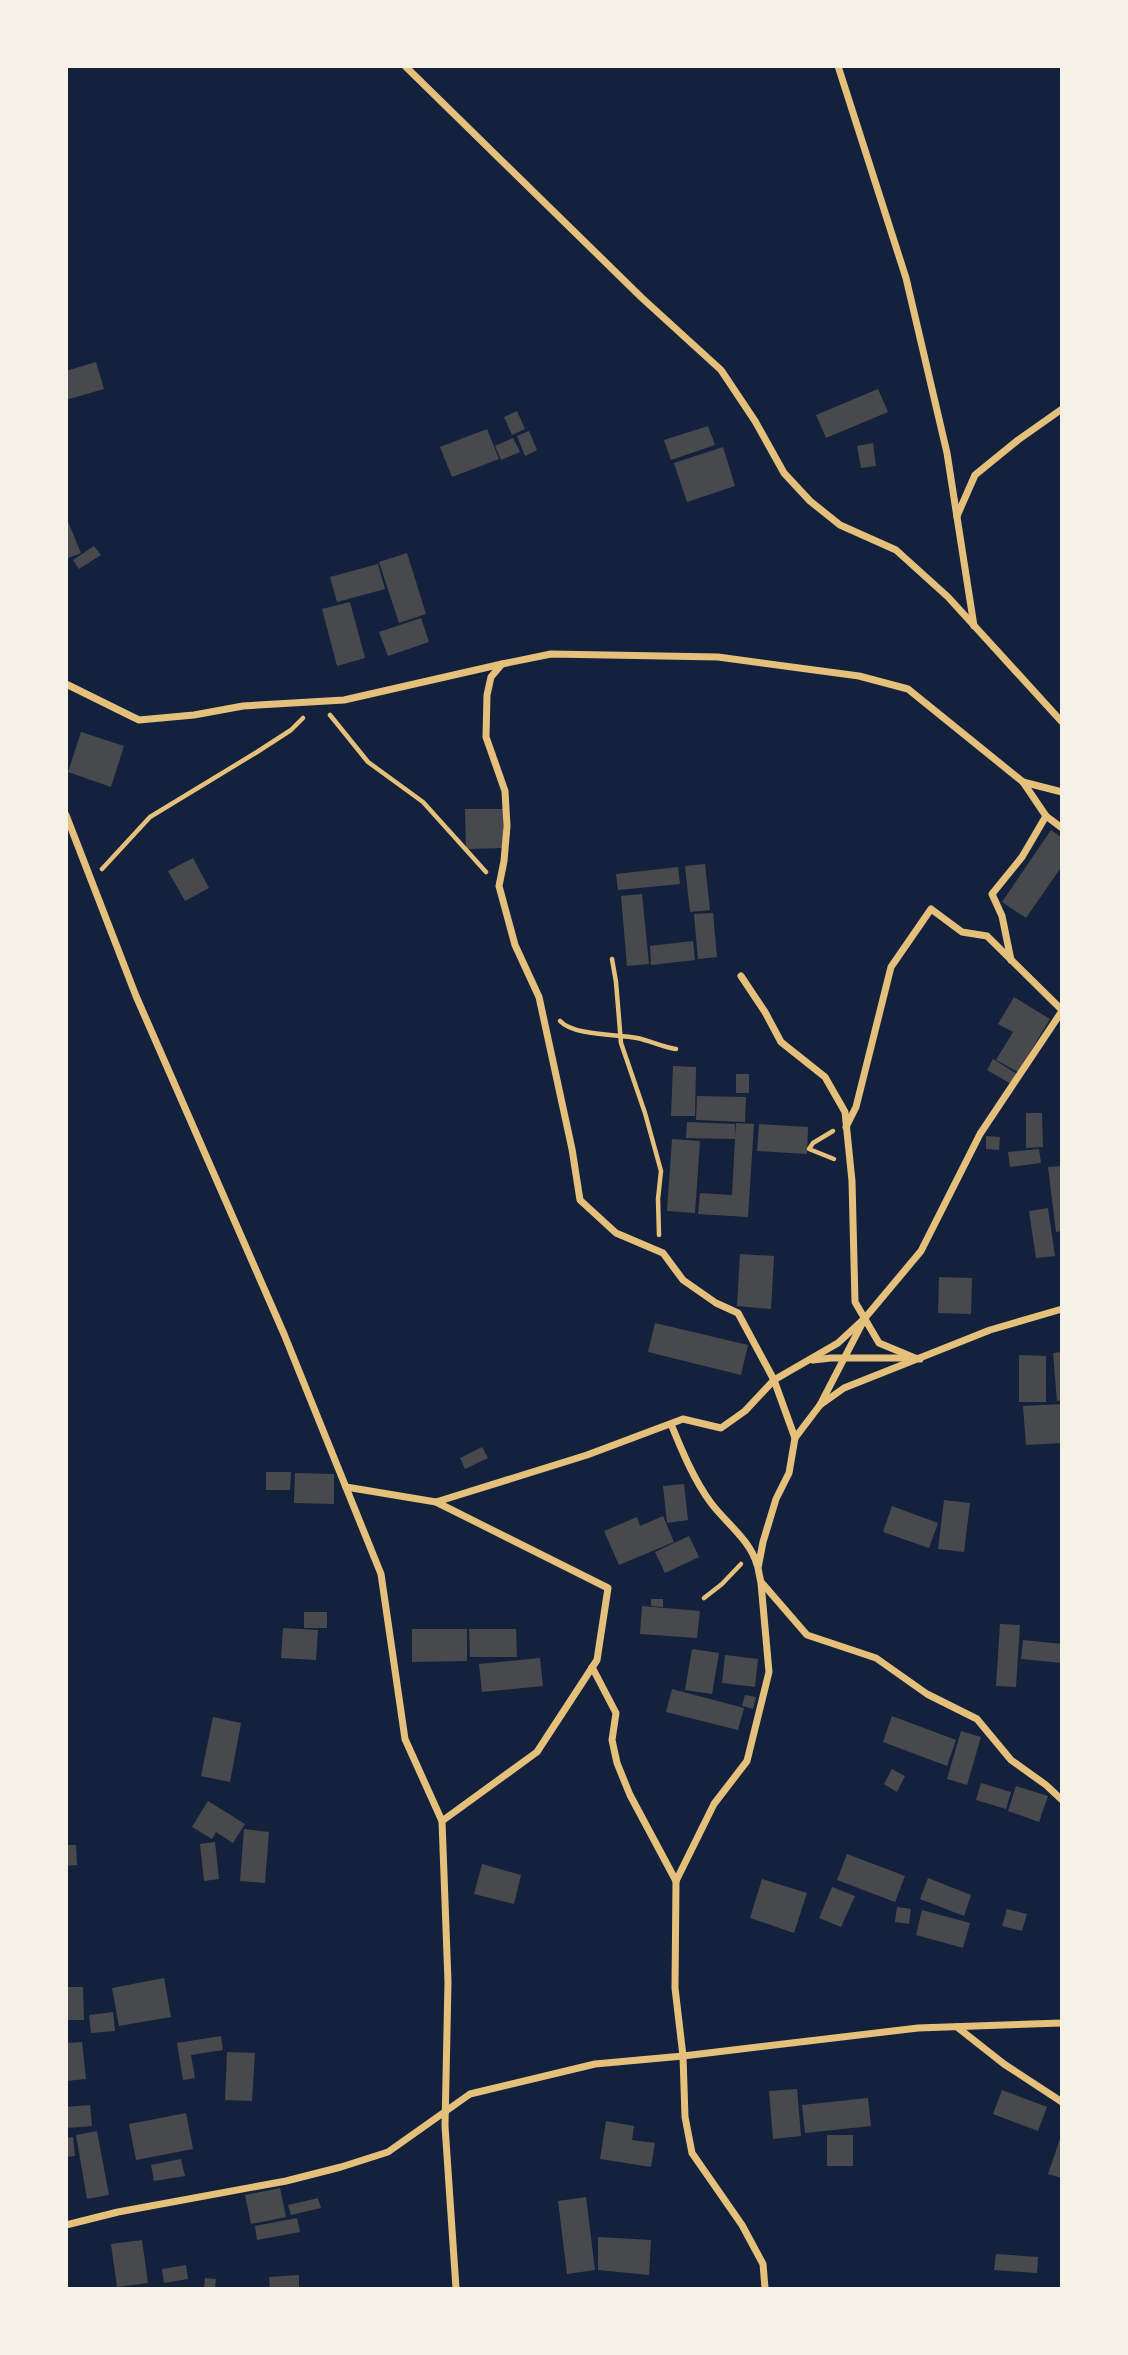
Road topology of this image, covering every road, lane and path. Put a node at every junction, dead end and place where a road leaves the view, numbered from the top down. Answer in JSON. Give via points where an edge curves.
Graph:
{"nodes":[{"id":1,"x":405,"y":66,"type":"edge"},
{"id":2,"x":838,"y":66,"type":"edge"},
{"id":3,"x":1062,"y":409,"type":"edge"},
{"id":4,"x":957,"y":516,"type":"junction"},
{"id":5,"x":974,"y":627,"type":"junction"},
{"id":6,"x":502,"y":664,"type":"junction"},
{"id":7,"x":66,"y":684,"type":"edge"},
{"id":8,"x":320,"y":702,"type":"junction"},
{"id":9,"x":1062,"y":722,"type":"edge"},
{"id":10,"x":1023,"y":782,"type":"junction"},
{"id":11,"x":1062,"y":792,"type":"edge"},
{"id":12,"x":66,"y":815,"type":"edge"},
{"id":13,"x":1046,"y":816,"type":"junction"},
{"id":14,"x":1062,"y":828,"type":"edge"},
{"id":15,"x":92,"y":880,"type":"junction"},
{"id":16,"x":499,"y":886,"type":"junction"},
{"id":17,"x":612,"y":959,"type":"dead end"},
{"id":18,"x":1012,"y":962,"type":"junction"},
{"id":19,"x":741,"y":976,"type":"dead end"},
{"id":20,"x":539,"y":997,"type":"junction"},
{"id":21,"x":1062,"y":1011,"type":"edge"},
{"id":22,"x":621,"y":1035,"type":"junction"},
{"id":23,"x":676,"y":1049,"type":"dead end"},
{"id":24,"x":846,"y":1126,"type":"junction"},
{"id":25,"x":851,"y":1171,"type":"junction"},
{"id":26,"x":663,"y":1253,"type":"junction"},
{"id":27,"x":1062,"y":1309,"type":"edge"},
{"id":28,"x":865,"y":1318,"type":"junction"},
{"id":29,"x":845,"y":1357,"type":"junction"},
{"id":30,"x":917,"y":1358,"type":"junction"},
{"id":31,"x":809,"y":1361,"type":"junction"},
{"id":32,"x":774,"y":1380,"type":"junction"},
{"id":33,"x":820,"y":1405,"type":"junction"},
{"id":34,"x":671,"y":1424,"type":"junction"},
{"id":35,"x":795,"y":1438,"type":"junction"},
{"id":36,"x":346,"y":1487,"type":"junction"},
{"id":37,"x":436,"y":1502,"type":"junction"},
{"id":38,"x":752,"y":1554,"type":"junction"},
{"id":39,"x":758,"y":1568,"type":"junction"},
{"id":40,"x":761,"y":1583,"type":"junction"},
{"id":41,"x":704,"y":1598,"type":"dead end"},
{"id":42,"x":592,"y":1667,"type":"junction"},
{"id":43,"x":1062,"y":1800,"type":"edge"},
{"id":44,"x":442,"y":1821,"type":"junction"},
{"id":45,"x":676,"y":1881,"type":"junction"},
{"id":46,"x":1062,"y":2023,"type":"edge"},
{"id":47,"x":956,"y":2026,"type":"junction"},
{"id":48,"x":682,"y":2056,"type":"junction"},
{"id":49,"x":1062,"y":2102,"type":"edge"},
{"id":50,"x":447,"y":2109,"type":"junction"},
{"id":51,"x":66,"y":2225,"type":"edge"},
{"id":52,"x":456,"y":2288,"type":"edge"},
{"id":53,"x":765,"y":2288,"type":"edge"}],
"edges":[{"from":1,"to":5,"type":"street","via":[[721,370],[784,472],[810,501],[840,525],[896,550]]},
{"from":2,"to":4,"type":"street","via":[[906,278]]},
{"from":3,"to":4,"type":"street","via":[[975,475]]},
{"from":4,"to":5,"type":"street"},
{"from":5,"to":9,"type":"street"},
{"from":6,"to":8,"type":"street","via":[[391,691]]},
{"from":6,"to":10,"type":"street","via":[[551,654],[718,657],[859,676],[908,689]]},
{"from":6,"to":16,"type":"street","via":[[491,677],[486,695],[486,737],[505,791],[507,826]]},
{"from":7,"to":8,"type":"street","via":[[139,720],[243,706]]},
{"from":8,"to":15,"type":"path","via":[[291,730],[150,817]]},
{"from":8,"to":16,"type":"path","via":[[368,762],[423,802]]},
{"from":10,"to":11,"type":"street"},
{"from":10,"to":13,"type":"street"},
{"from":12,"to":15,"type":"street"},
{"from":13,"to":14,"type":"street"},
{"from":13,"to":18,"type":"street","via":[[1022,857],[992,894]]},
{"from":15,"to":36,"type":"street","via":[[136,996]]},
{"from":16,"to":20,"type":"street","via":[[515,945]]},
{"from":17,"to":22,"type":"path"},
{"from":18,"to":21,"type":"street"},
{"from":18,"to":24,"type":"street","via":[[987,936],[962,932],[931,909],[891,967],[859,1097]]},
{"from":19,"to":24,"type":"street","via":[[781,1042],[825,1077],[845,1112]]},
{"from":20,"to":22,"type":"path","via":[[565,1026]]},
{"from":20,"to":26,"type":"street","via":[[580,1200],[616,1233]]},
{"from":21,"to":28,"type":"street","via":[[980,1134],[921,1251]]},
{"from":22,"to":23,"type":"path"},
{"from":22,"to":26,"type":"path","via":[[661,1171],[658,1229]]},
{"from":24,"to":25,"type":"street"},
{"from":24,"to":25,"type":"path","via":[[809,1149],[832,1157]]},
{"from":25,"to":28,"type":"street","via":[[855,1302]]},
{"from":26,"to":32,"type":"street","via":[[683,1280],[737,1313]]},
{"from":27,"to":30,"type":"street"},
{"from":28,"to":29,"type":"street"},
{"from":28,"to":30,"type":"street","via":[[879,1343]]},
{"from":28,"to":31,"type":"street"},
{"from":29,"to":30,"type":"street"},
{"from":29,"to":31,"type":"street"},
{"from":29,"to":33,"type":"street"},
{"from":30,"to":33,"type":"street","via":[[844,1388]]},
{"from":31,"to":32,"type":"street"},
{"from":32,"to":34,"type":"street","via":[[745,1411],[721,1428],[683,1419]]},
{"from":32,"to":35,"type":"street"},
{"from":33,"to":35,"type":"street"},
{"from":34,"to":37,"type":"street"},
{"from":34,"to":38,"type":"street","via":[[698,1483]]},
{"from":35,"to":39,"type":"street","via":[[789,1473],[776,1499]]},
{"from":36,"to":37,"type":"street"},
{"from":36,"to":44,"type":"street","via":[[381,1574],[405,1739]]},
{"from":37,"to":42,"type":"street","via":[[608,1588],[597,1660]]},
{"from":38,"to":39,"type":"street"},
{"from":38,"to":41,"type":"path"},
{"from":39,"to":40,"type":"street"},
{"from":40,"to":43,"type":"street","via":[[807,1635],[876,1658],[927,1695],[977,1719],[1012,1760]]},
{"from":40,"to":45,"type":"street","via":[[769,1672],[747,1761],[714,1804]]},
{"from":42,"to":44,"type":"street","via":[[537,1752]]},
{"from":42,"to":45,"type":"street","via":[[615,1713],[612,1740],[617,1763]]},
{"from":44,"to":50,"type":"street"},
{"from":45,"to":48,"type":"street","via":[[675,1988]]},
{"from":46,"to":47,"type":"street"},
{"from":47,"to":48,"type":"street"},
{"from":47,"to":49,"type":"street"},
{"from":48,"to":50,"type":"street","via":[[596,2064],[470,2094]]},
{"from":48,"to":53,"type":"street","via":[[692,2153],[742,2225],[763,2264]]},
{"from":50,"to":51,"type":"street","via":[[387,2151],[341,2167]]},
{"from":50,"to":52,"type":"street"}]}
